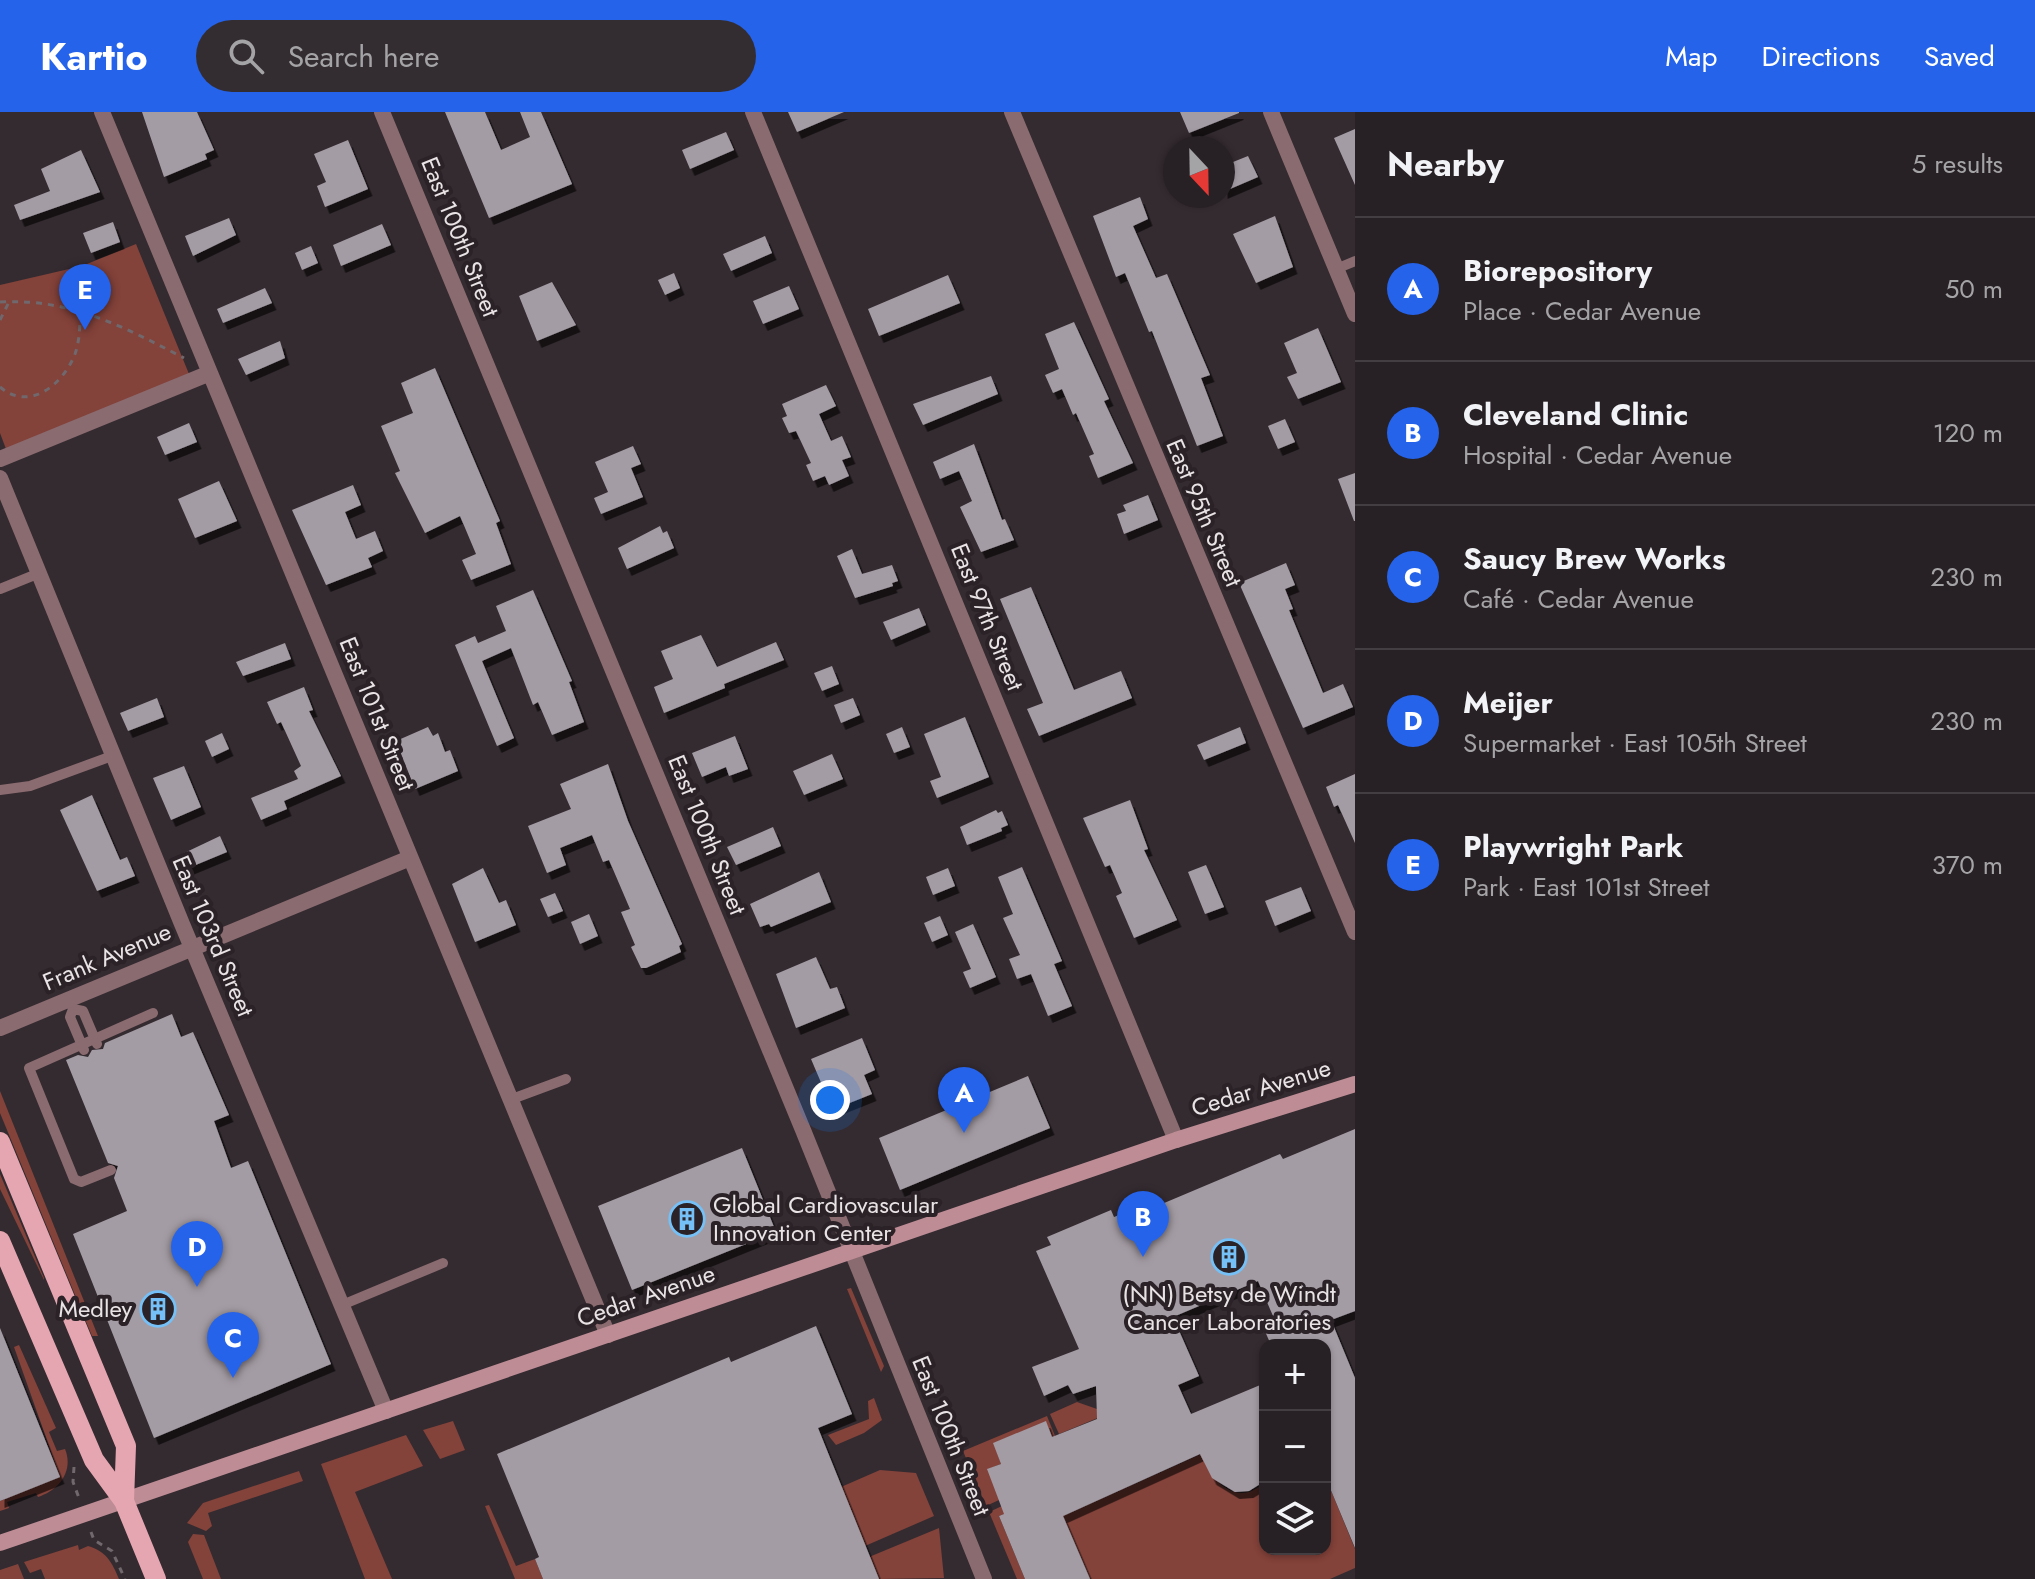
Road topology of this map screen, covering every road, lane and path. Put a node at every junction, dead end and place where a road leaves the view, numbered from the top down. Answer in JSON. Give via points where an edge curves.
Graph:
{"nodes":[{"id":1,"x":102,"y":112,"type":"edge"},
{"id":2,"x":382,"y":112,"type":"edge"},
{"id":3,"x":753,"y":112,"type":"edge"},
{"id":4,"x":1012,"y":112,"type":"edge"},
{"id":5,"x":1271,"y":112,"type":"edge"},
{"id":6,"x":1355,"y":261,"type":"edge"},
{"id":7,"x":1336,"y":269,"type":"junction"},
{"id":8,"x":0,"y":302,"type":"edge"},
{"id":9,"x":10,"y":302,"type":"junction"},
{"id":10,"x":80,"y":310,"type":"junction"},
{"id":11,"x":1355,"y":314,"type":"edge"},
{"id":12,"x":0,"y":320,"type":"edge"},
{"id":13,"x":184,"y":358,"type":"dead end"},
{"id":14,"x":210,"y":373,"type":"junction"},
{"id":15,"x":0,"y":387,"type":"edge"},
{"id":16,"x":0,"y":459,"type":"edge"},
{"id":17,"x":0,"y":478,"type":"edge"},
{"id":18,"x":37,"y":574,"type":"junction"},
{"id":19,"x":0,"y":589,"type":"edge"},
{"id":20,"x":112,"y":756,"type":"junction"},
{"id":21,"x":0,"y":790,"type":"edge"},
{"id":22,"x":410,"y":858,"type":"junction"},
{"id":23,"x":1355,"y":932,"type":"edge"},
{"id":24,"x":192,"y":948,"type":"junction"},
{"id":25,"x":71,"y":1004,"type":"junction"},
{"id":26,"x":153,"y":1013,"type":"dead end"},
{"id":27,"x":0,"y":1028,"type":"edge"},
{"id":28,"x":96,"y":1041,"type":"junction"},
{"id":29,"x":83,"y":1046,"type":"junction"},
{"id":30,"x":566,"y":1079,"type":"dead end"},
{"id":31,"x":1355,"y":1084,"type":"edge"},
{"id":32,"x":512,"y":1099,"type":"junction"},
{"id":33,"x":1176,"y":1140,"type":"junction"},
{"id":34,"x":0,"y":1142,"type":"edge"},
{"id":35,"x":111,"y":1170,"type":"dead end"},
{"id":36,"x":0,"y":1241,"type":"edge"},
{"id":37,"x":852,"y":1252,"type":"junction"},
{"id":38,"x":443,"y":1263,"type":"dead end"},
{"id":39,"x":342,"y":1305,"type":"junction"},
{"id":40,"x":608,"y":1335,"type":"junction"},
{"id":41,"x":386,"y":1411,"type":"junction"},
{"id":42,"x":124,"y":1501,"type":"junction"},
{"id":43,"x":92,"y":1535,"type":"dead end"},
{"id":44,"x":0,"y":1543,"type":"edge"},
{"id":45,"x":125,"y":1579,"type":"edge"},
{"id":46,"x":156,"y":1579,"type":"edge"},
{"id":47,"x":984,"y":1579,"type":"edge"}],
"edges":[{"from":1,"to":14,"type":"street","name":"East 101st Street"},
{"from":2,"to":37,"type":"street","name":"East 100th Street"},
{"from":3,"to":33,"type":"street","name":"East 97th Street"},
{"from":4,"to":23,"type":"street","name":"East 95th Street"},
{"from":5,"to":7,"type":"street"},
{"from":6,"to":7,"type":"lane"},
{"from":7,"to":11,"type":"street"},
{"from":8,"to":9,"type":"path"},
{"from":9,"to":10,"type":"path"},
{"from":9,"to":12,"type":"path"},
{"from":10,"to":13,"type":"path","via":[[131,329]]},
{"from":10,"to":15,"type":"path","via":[[74,355],[56,382],[40,395],[23,398]]},
{"from":14,"to":16,"type":"street"},
{"from":14,"to":22,"type":"street","name":"East 101st Street"},
{"from":17,"to":18,"type":"street","name":"East 103rd Street"},
{"from":18,"to":19,"type":"lane"},
{"from":18,"to":20,"type":"street","name":"East 103rd Street"},
{"from":20,"to":21,"type":"lane","via":[[30,786]]},
{"from":20,"to":24,"type":"street","name":"East 103rd Street"},
{"from":22,"to":24,"type":"street","name":"Frank Avenue"},
{"from":22,"to":32,"type":"street","name":"East 101st Street"},
{"from":24,"to":25,"type":"street","name":"Frank Avenue"},
{"from":24,"to":39,"type":"street","name":"East 103rd Street"},
{"from":25,"to":27,"type":"street","name":"Frank Avenue"},
{"from":25,"to":28,"type":"lane","via":[[83,1011]]},
{"from":25,"to":29,"type":"lane","via":[[70,1017]]},
{"from":26,"to":28,"type":"lane"},
{"from":28,"to":29,"type":"lane"},
{"from":29,"to":35,"type":"lane","via":[[31,1065],[29,1072],[74,1179],[81,1182]]},
{"from":30,"to":32,"type":"lane"},
{"from":31,"to":33,"type":"street","name":"Cedar Avenue"},
{"from":32,"to":40,"type":"street","name":"East 101st Street"},
{"from":33,"to":37,"type":"street","name":"Cedar Avenue"},
{"from":34,"to":42,"type":"main road","via":[[126,1446]]},
{"from":36,"to":42,"type":"main road","via":[[94,1460]]},
{"from":37,"to":40,"type":"street","name":"Cedar Avenue"},
{"from":37,"to":47,"type":"street","name":"East 100th Street"},
{"from":38,"to":39,"type":"lane"},
{"from":39,"to":41,"type":"street","name":"East 103rd Street"},
{"from":40,"to":41,"type":"street","name":"Cedar Avenue"},
{"from":41,"to":42,"type":"street","name":"Cedar Avenue"},
{"from":42,"to":44,"type":"street","name":"Cedar Avenue"},
{"from":42,"to":46,"type":"main road"},
{"from":43,"to":45,"type":"path","via":[[112,1551]]}]}
